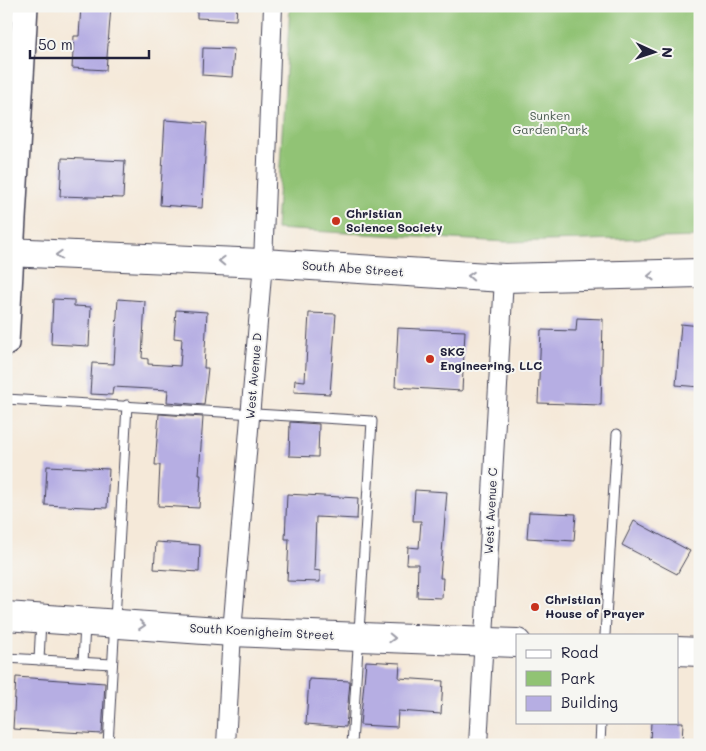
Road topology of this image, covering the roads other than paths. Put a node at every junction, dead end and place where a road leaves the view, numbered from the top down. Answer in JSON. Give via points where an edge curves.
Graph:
{"nodes":[{"id":1,"x":25,"y":6,"type":"edge"},
{"id":2,"x":273,"y":6,"type":"edge"},
{"id":3,"x":9,"y":252,"type":"edge"},
{"id":4,"x":263,"y":263,"type":"junction"},
{"id":5,"x":700,"y":273,"type":"edge"},
{"id":6,"x":504,"y":278,"type":"junction"},
{"id":7,"x":6,"y":343,"type":"edge"},
{"id":8,"x":6,"y":399,"type":"edge"},
{"id":9,"x":127,"y":405,"type":"junction"},
{"id":10,"x":251,"y":412,"type":"junction"},
{"id":11,"x":617,"y":434,"type":"dead end"},
{"id":12,"x":6,"y":616,"type":"edge"},
{"id":13,"x":41,"y":618,"type":"junction"},
{"id":14,"x":85,"y":621,"type":"junction"},
{"id":15,"x":115,"y":623,"type":"junction"},
{"id":16,"x":232,"y":632,"type":"junction"},
{"id":17,"x":605,"y":634,"type":"edge"},
{"id":18,"x":359,"y":637,"type":"junction"},
{"id":19,"x":484,"y":642,"type":"junction"},
{"id":20,"x":516,"y":644,"type":"edge"},
{"id":21,"x":678,"y":651,"type":"edge"},
{"id":22,"x":700,"y":652,"type":"edge"},
{"id":23,"x":6,"y":658,"type":"edge"},
{"id":24,"x":39,"y":660,"type":"junction"},
{"id":25,"x":83,"y":662,"type":"junction"},
{"id":26,"x":112,"y":664,"type":"junction"},
{"id":27,"x":601,"y":724,"type":"edge"},
{"id":28,"x":108,"y":745,"type":"edge"},
{"id":29,"x":226,"y":745,"type":"edge"},
{"id":30,"x":352,"y":745,"type":"edge"},
{"id":31,"x":478,"y":745,"type":"edge"},
{"id":32,"x":600,"y":745,"type":"edge"}],
"edges":[{"from":1,"to":3,"type":"street"},
{"from":2,"to":4,"type":"street","name":"West Avenue D"},
{"from":4,"to":3,"type":"main road","name":"South Abe Street","one_way":true},
{"from":3,"to":7,"type":"street"},
{"from":6,"to":4,"type":"main road","name":"South Abe Street","one_way":true},
{"from":4,"to":10,"type":"street","name":"West Avenue D"},
{"from":5,"to":6,"type":"main road","name":"South Abe Street","one_way":true},
{"from":6,"to":19,"type":"street","name":"West Avenue C"},
{"from":8,"to":9,"type":"lane"},
{"from":9,"to":10,"type":"lane"},
{"from":9,"to":15,"type":"lane"},
{"from":10,"to":16,"type":"street","name":"West Avenue D"},
{"from":10,"to":18,"type":"lane","via":[[372,421]]},
{"from":11,"to":17,"type":"lane"},
{"from":12,"to":13,"type":"main road","name":"South Koenigheim Street"},
{"from":13,"to":14,"type":"main road","name":"South Koenigheim Street"},
{"from":13,"to":24,"type":"lane"},
{"from":14,"to":15,"type":"main road","name":"South Koenigheim Street"},
{"from":14,"to":25,"type":"lane"},
{"from":15,"to":16,"type":"main road","name":"South Koenigheim Street","one_way":true},
{"from":15,"to":26,"type":"lane"},
{"from":16,"to":18,"type":"main road","name":"South Koenigheim Street"},
{"from":16,"to":29,"type":"street","name":"West Avenue D"},
{"from":18,"to":19,"type":"main road","name":"South Koenigheim Street","one_way":true},
{"from":18,"to":30,"type":"lane"},
{"from":19,"to":20,"type":"main road","name":"South Koenigheim Street"},
{"from":19,"to":31,"type":"street","name":"West Avenue C"},
{"from":21,"to":22,"type":"main road"},
{"from":23,"to":24,"type":"lane"},
{"from":24,"to":25,"type":"lane"},
{"from":25,"to":26,"type":"lane"},
{"from":26,"to":28,"type":"lane"},
{"from":27,"to":32,"type":"lane"}]}
